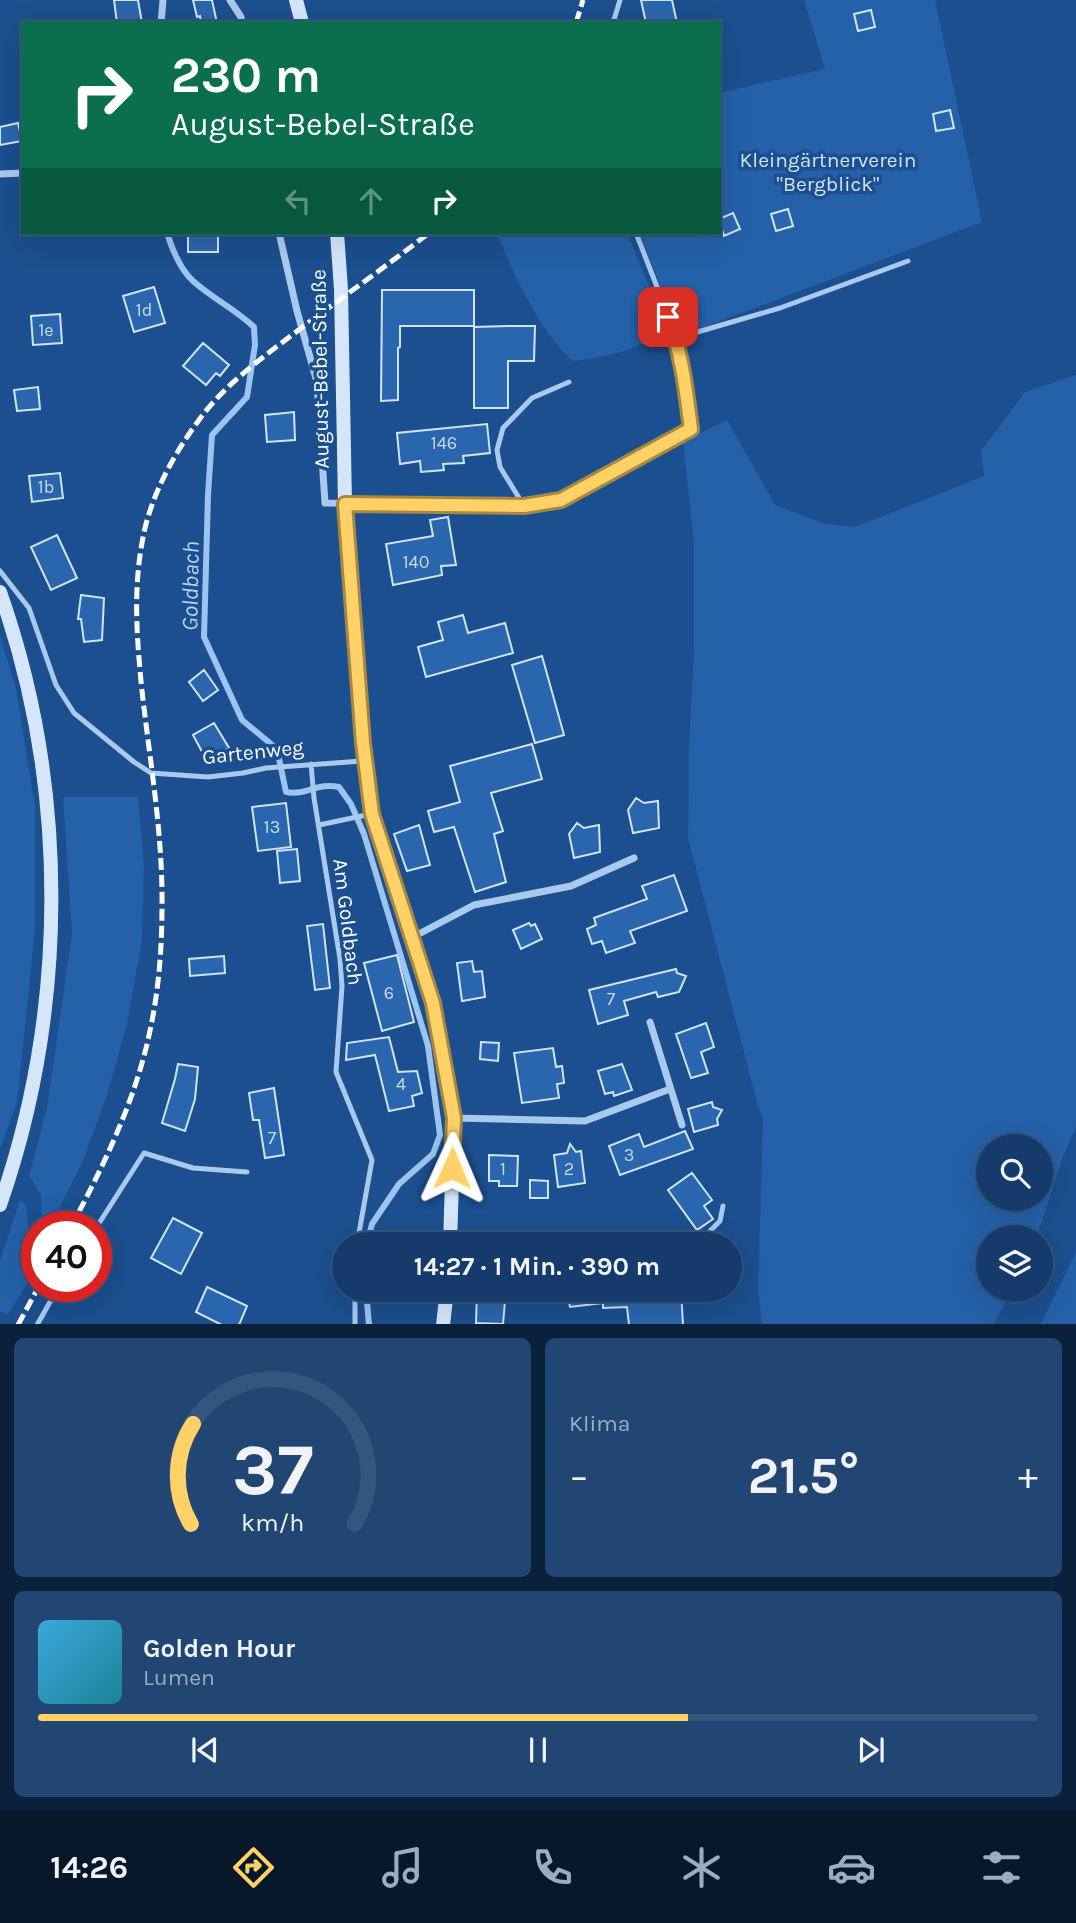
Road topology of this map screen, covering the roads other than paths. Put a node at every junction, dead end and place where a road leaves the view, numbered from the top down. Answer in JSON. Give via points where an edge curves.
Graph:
{"nodes":[{"id":1,"x":163,"y":0,"type":"edge"},
{"id":2,"x":230,"y":0,"type":"edge"},
{"id":3,"x":296,"y":0,"type":"edge"},
{"id":4,"x":620,"y":0,"type":"edge"},
{"id":5,"x":161,"y":21,"type":"edge"},
{"id":6,"x":241,"y":21,"type":"edge"},
{"id":7,"x":301,"y":21,"type":"edge"},
{"id":8,"x":614,"y":21,"type":"edge"},
{"id":9,"x":21,"y":173,"type":"edge"},
{"id":10,"x":0,"y":174,"type":"edge"},
{"id":11,"x":279,"y":235,"type":"edge"},
{"id":12,"x":337,"y":235,"type":"edge"},
{"id":13,"x":637,"y":235,"type":"edge"},
{"id":14,"x":908,"y":261,"type":"dead end"},
{"id":15,"x":677,"y":338,"type":"junction"},
{"id":16,"x":569,"y":382,"type":"dead end"},
{"id":17,"x":691,"y":429,"type":"joint"},
{"id":18,"x":345,"y":504,"type":"junction"},
{"id":19,"x":524,"y":506,"type":"junction"},
{"id":20,"x":0,"y":571,"type":"edge"},
{"id":21,"x":0,"y":592,"type":"edge"},
{"id":22,"x":365,"y":761,"type":"junction"},
{"id":23,"x":311,"y":764,"type":"junction"},
{"id":24,"x":372,"y":814,"type":"junction"},
{"id":25,"x":319,"y":825,"type":"junction"},
{"id":26,"x":634,"y":859,"type":"dead end"},
{"id":27,"x":413,"y":937,"type":"junction"},
{"id":28,"x":650,"y":1023,"type":"dead end"},
{"id":29,"x":670,"y":1089,"type":"junction"},
{"id":30,"x":454,"y":1118,"type":"junction"},
{"id":31,"x":682,"y":1125,"type":"dead end"},
{"id":32,"x":247,"y":1172,"type":"dead end"},
{"id":33,"x":0,"y":1205,"type":"edge"},
{"id":34,"x":723,"y":1206,"type":"dead end"},
{"id":35,"x":106,"y":1211,"type":"edge"},
{"id":36,"x":359,"y":1232,"type":"edge"},
{"id":37,"x":450,"y":1232,"type":"edge"},
{"id":38,"x":709,"y":1232,"type":"edge"},
{"id":39,"x":50,"y":1302,"type":"edge"},
{"id":40,"x":355,"y":1302,"type":"edge"},
{"id":41,"x":446,"y":1302,"type":"edge"},
{"id":42,"x":38,"y":1324,"type":"edge"},
{"id":43,"x":355,"y":1324,"type":"edge"},
{"id":44,"x":443,"y":1324,"type":"edge"}],
"edges":[{"from":1,"to":5,"type":"street"},
{"from":2,"to":6,"type":"street"},
{"from":3,"to":7,"type":"street"},
{"from":4,"to":8,"type":"lane"},
{"from":9,"to":10,"type":"street"},
{"from":11,"to":18,"type":"street","via":[[317,382],[325,503]]},
{"from":12,"to":18,"type":"street","name":"August-Bebel-Straße"},
{"from":13,"to":15,"type":"lane"},
{"from":14,"to":15,"type":"lane","via":[[780,308]]},
{"from":15,"to":17,"type":"lane"},
{"from":16,"to":19,"type":"lane","via":[[532,398],[503,428],[497,450],[500,467]]},
{"from":17,"to":19,"type":"street","via":[[561,500]]},
{"from":18,"to":19,"type":"street"},
{"from":18,"to":22,"type":"street","name":"August-Bebel-Straße"},
{"from":20,"to":23,"type":"lane","name":"Gartenweg","via":[[29,608],[56,685],[74,713],[151,773],[208,777]]},
{"from":21,"to":33,"type":"street","via":[[29,686],[52,874],[51,944],[30,1102]]},
{"from":22,"to":23,"type":"lane","name":"Gartenweg"},
{"from":22,"to":24,"type":"street","name":"August-Bebel-Straße"},
{"from":23,"to":25,"type":"lane","name":"Am Goldbach"},
{"from":24,"to":25,"type":"lane"},
{"from":24,"to":27,"type":"street","name":"August-Bebel-Straße"},
{"from":25,"to":36,"type":"lane","name":"Am Goldbach","via":[[342,986],[336,1072],[372,1160]]},
{"from":26,"to":27,"type":"street","via":[[570,886],[474,905]]},
{"from":27,"to":30,"type":"street","name":"August-Bebel-Straße","via":[[433,1003]]},
{"from":28,"to":29,"type":"street"},
{"from":29,"to":30,"type":"street","via":[[585,1121]]},
{"from":29,"to":31,"type":"street"},
{"from":30,"to":37,"type":"street","name":"August-Bebel-Straße"},
{"from":32,"to":35,"type":"lane","via":[[193,1168],[144,1153]]},
{"from":34,"to":38,"type":"lane","via":[[720,1221]]},
{"from":39,"to":42,"type":"lane"},
{"from":40,"to":43,"type":"lane"},
{"from":41,"to":44,"type":"street"}]}
